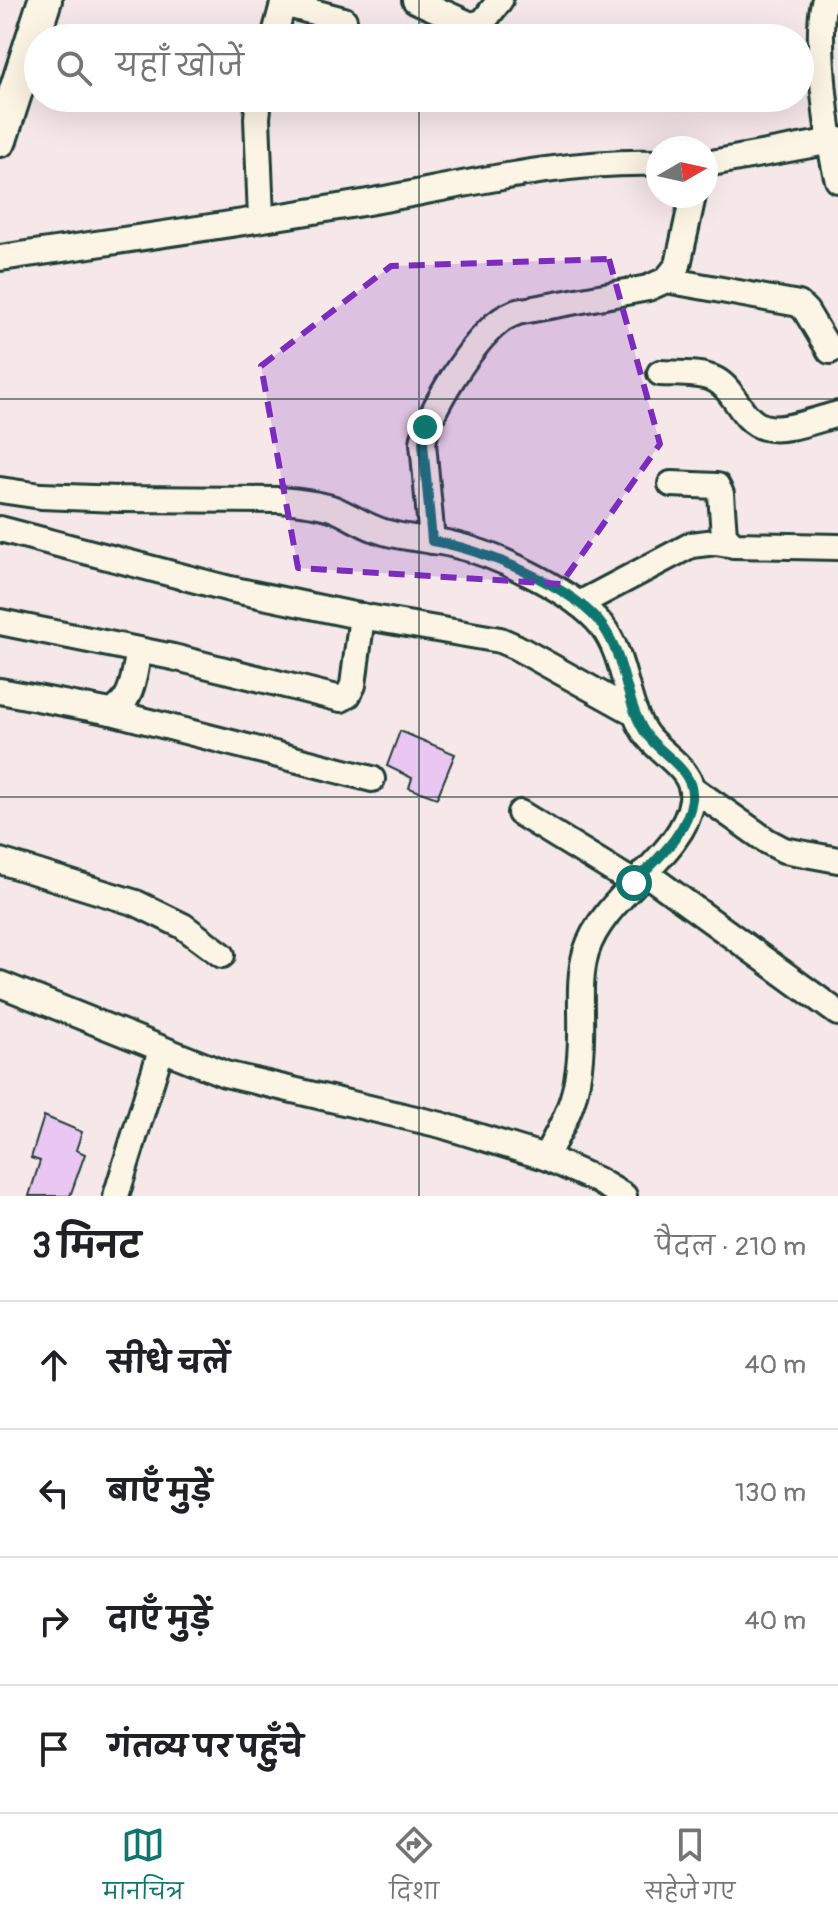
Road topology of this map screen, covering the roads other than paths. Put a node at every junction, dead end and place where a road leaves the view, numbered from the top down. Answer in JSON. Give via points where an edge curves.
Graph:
{"nodes":[{"id":1,"x":45,"y":0,"type":"edge"},
{"id":2,"x":415,"y":0,"type":"edge"},
{"id":3,"x":500,"y":0,"type":"edge"},
{"id":4,"x":825,"y":0,"type":"edge"},
{"id":5,"x":284,"y":2,"type":"edge"},
{"id":6,"x":344,"y":20,"type":"dead end"},
{"id":7,"x":37,"y":24,"type":"edge"},
{"id":8,"x":278,"y":24,"type":"edge"},
{"id":9,"x":469,"y":24,"type":"edge"},
{"id":10,"x":475,"y":24,"type":"edge"},
{"id":11,"x":24,"y":65,"type":"edge"},
{"id":12,"x":258,"y":112,"type":"edge"},
{"id":13,"x":0,"y":140,"type":"edge"},
{"id":14,"x":834,"y":141,"type":"edge"},
{"id":15,"x":718,"y":162,"type":"edge"},
{"id":16,"x":646,"y":163,"type":"edge"},
{"id":17,"x":838,"y":180,"type":"edge"},
{"id":18,"x":690,"y":208,"type":"edge"},
{"id":19,"x":261,"y":218,"type":"junction"},
{"id":20,"x":0,"y":258,"type":"edge"},
{"id":21,"x":666,"y":280,"type":"junction"},
{"id":22,"x":830,"y":351,"type":"dead end"},
{"id":23,"x":660,"y":373,"type":"dead end"},
{"id":24,"x":838,"y":414,"type":"edge"},
{"id":25,"x":671,"y":484,"type":"dead end"},
{"id":26,"x":0,"y":490,"type":"edge"},
{"id":27,"x":0,"y":529,"type":"edge"},
{"id":28,"x":432,"y":541,"type":"junction"},
{"id":29,"x":734,"y":545,"type":"junction"},
{"id":30,"x":838,"y":547,"type":"edge"},
{"id":31,"x":579,"y":604,"type":"junction"},
{"id":32,"x":362,"y":616,"type":"junction"},
{"id":33,"x":0,"y":622,"type":"edge"},
{"id":34,"x":139,"y":650,"type":"junction"},
{"id":35,"x":0,"y":691,"type":"edge"},
{"id":36,"x":111,"y":712,"type":"junction"},
{"id":37,"x":635,"y":713,"type":"junction"},
{"id":38,"x":372,"y":779,"type":"dead end"},
{"id":39,"x":692,"y":788,"type":"junction"},
{"id":40,"x":520,"y":813,"type":"dead end"},
{"id":41,"x":838,"y":860,"type":"edge"},
{"id":42,"x":0,"y":861,"type":"edge"},
{"id":43,"x":639,"y":878,"type":"junction"},
{"id":44,"x":222,"y":955,"type":"dead end"},
{"id":45,"x":0,"y":984,"type":"edge"},
{"id":46,"x":838,"y":1013,"type":"edge"},
{"id":47,"x":161,"y":1050,"type":"junction"},
{"id":48,"x":545,"y":1157,"type":"junction"},
{"id":49,"x":116,"y":1196,"type":"edge"},
{"id":50,"x":624,"y":1196,"type":"edge"}],
"edges":[{"from":1,"to":7,"type":"main road"},
{"from":2,"to":9,"type":"street"},
{"from":3,"to":10,"type":"street","via":[[483,22]]},
{"from":4,"to":14,"type":"street","via":[[820,33]]},
{"from":5,"to":6,"type":"street"},
{"from":5,"to":8,"type":"street"},
{"from":11,"to":13,"type":"main road"},
{"from":12,"to":19,"type":"street"},
{"from":14,"to":15,"type":"street"},
{"from":14,"to":17,"type":"street"},
{"from":16,"to":19,"type":"street","via":[[550,170]]},
{"from":18,"to":21,"type":"street","via":[[678,265]]},
{"from":19,"to":20,"type":"street"},
{"from":21,"to":22,"type":"street","via":[[799,304]]},
{"from":21,"to":28,"type":"street","via":[[648,288],[517,312],[489,332],[425,427]]},
{"from":23,"to":24,"type":"street","via":[[715,379],[756,424],[767,429]]},
{"from":25,"to":29,"type":"street","via":[[717,486],[724,535]]},
{"from":26,"to":28,"type":"street","via":[[41,496],[312,503],[382,532]]},
{"from":27,"to":32,"type":"street","via":[[230,589]]},
{"from":28,"to":31,"type":"street","via":[[479,551]]},
{"from":29,"to":30,"type":"street"},
{"from":29,"to":31,"type":"street","via":[[691,545]]},
{"from":31,"to":37,"type":"street","via":[[605,630]]},
{"from":32,"to":34,"type":"street","via":[[353,685],[341,699]]},
{"from":32,"to":37,"type":"street","via":[[500,640]]},
{"from":33,"to":34,"type":"street"},
{"from":34,"to":36,"type":"street","via":[[128,698]]},
{"from":35,"to":36,"type":"street"},
{"from":36,"to":38,"type":"street"},
{"from":37,"to":39,"type":"street","via":[[645,733],[683,771]]},
{"from":39,"to":41,"type":"street","via":[[784,850]]},
{"from":39,"to":43,"type":"street","via":[[692,802],[674,840]]},
{"from":40,"to":43,"type":"street"},
{"from":42,"to":44,"type":"street","via":[[136,903],[183,926]]},
{"from":43,"to":46,"type":"street"},
{"from":43,"to":48,"type":"street","via":[[589,943],[581,974],[578,1082],[568,1116]]},
{"from":45,"to":47,"type":"street"},
{"from":47,"to":48,"type":"street","via":[[225,1074],[441,1125]]},
{"from":47,"to":49,"type":"street"},
{"from":48,"to":50,"type":"street"}]}
